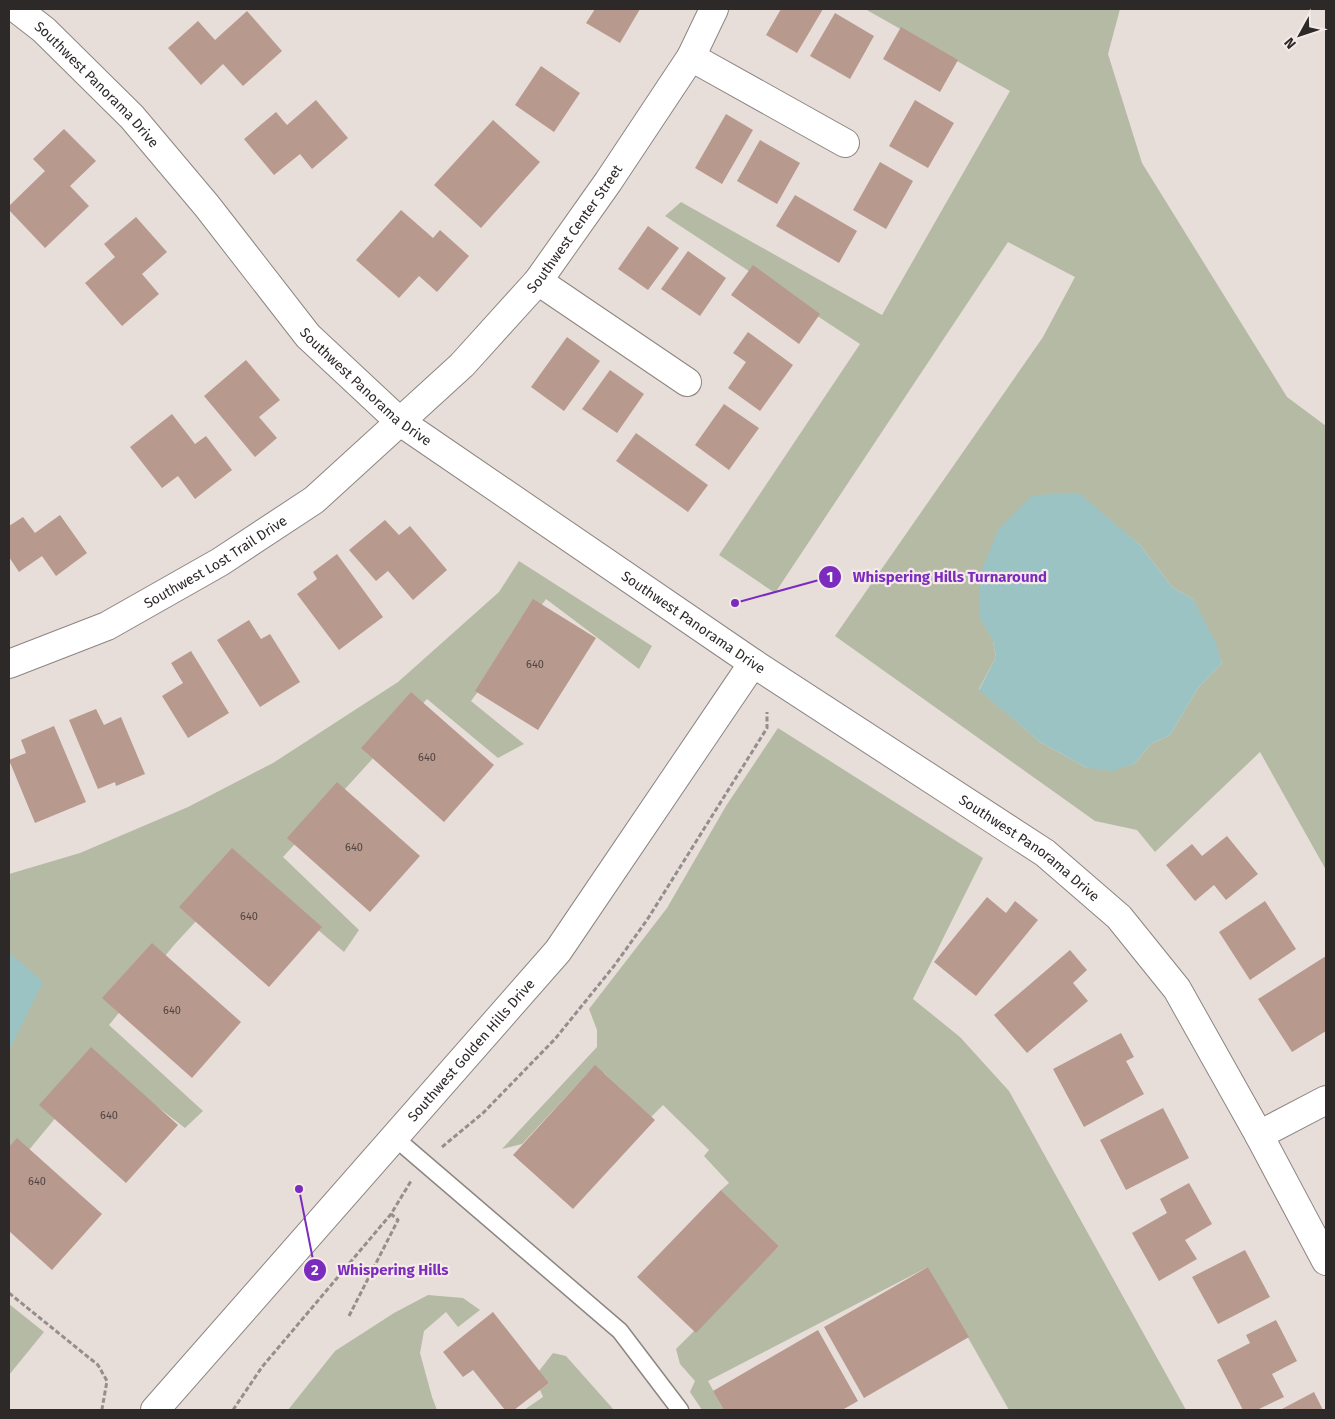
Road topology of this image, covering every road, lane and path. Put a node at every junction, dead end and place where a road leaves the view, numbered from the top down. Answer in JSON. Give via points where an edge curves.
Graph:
{"nodes":[{"id":1,"x":17,"y":9,"type":"edge"},
{"id":2,"x":714,"y":9,"type":"edge"},
{"id":3,"x":691,"y":57,"type":"junction"},
{"id":4,"x":845,"y":143,"type":"dead end"},
{"id":5,"x":538,"y":282,"type":"junction"},
{"id":6,"x":687,"y":382,"type":"dead end"},
{"id":7,"x":399,"y":422,"type":"junction"},
{"id":8,"x":753,"y":663,"type":"junction"},
{"id":9,"x":9,"y":664,"type":"edge"},
{"id":10,"x":767,"y":712,"type":"dead end"},
{"id":11,"x":1326,"y":1100,"type":"edge"},
{"id":12,"x":1260,"y":1135,"type":"junction"},
{"id":13,"x":394,"y":1136,"type":"junction"},
{"id":14,"x":424,"y":1164,"type":"junction"},
{"id":15,"x":391,"y":1214,"type":"junction"},
{"id":16,"x":1326,"y":1261,"type":"edge"},
{"id":17,"x":9,"y":1293,"type":"edge"},
{"id":18,"x":349,"y":1316,"type":"dead end"},
{"id":19,"x":102,"y":1408,"type":"dead end"},
{"id":20,"x":155,"y":1410,"type":"edge"},
{"id":21,"x":233,"y":1410,"type":"edge"},
{"id":22,"x":680,"y":1410,"type":"edge"}],
"edges":[{"from":1,"to":7,"type":"street","name":"Southwest Panorama Drive","via":[[44,30],[132,117],[207,206],[308,336]]},
{"from":2,"to":3,"type":"street","name":"Southwest Center Street"},
{"from":3,"to":4,"type":"street"},
{"from":3,"to":5,"type":"street","name":"Southwest Center Street"},
{"from":5,"to":6,"type":"street"},
{"from":5,"to":7,"type":"street","name":"Southwest Center Street","via":[[462,365]]},
{"from":7,"to":8,"type":"street","name":"Southwest Panorama Drive"},
{"from":7,"to":9,"type":"street","name":"Southwest Lost Trail Drive","via":[[314,500],[220,562],[106,626]]},
{"from":8,"to":12,"type":"street","name":"Southwest Panorama Drive","via":[[1045,852],[1119,917],[1177,989]]},
{"from":8,"to":13,"type":"street","name":"Southwest Golden Hills Drive","via":[[558,951]]},
{"from":10,"to":14,"type":"path","via":[[768,728],[647,920],[614,966],[555,1039],[483,1113]]},
{"from":11,"to":12,"type":"street"},
{"from":12,"to":16,"type":"street","name":"Southwest Panorama Drive"},
{"from":13,"to":14,"type":"lane"},
{"from":13,"to":20,"type":"street","name":"Southwest Golden Hills Drive"},
{"from":14,"to":15,"type":"path"},
{"from":14,"to":22,"type":"lane","via":[[620,1330]]},
{"from":15,"to":18,"type":"path","via":[[398,1220]]},
{"from":15,"to":21,"type":"path","via":[[262,1367]]},
{"from":17,"to":19,"type":"path","via":[[98,1365],[107,1381]]}]}
